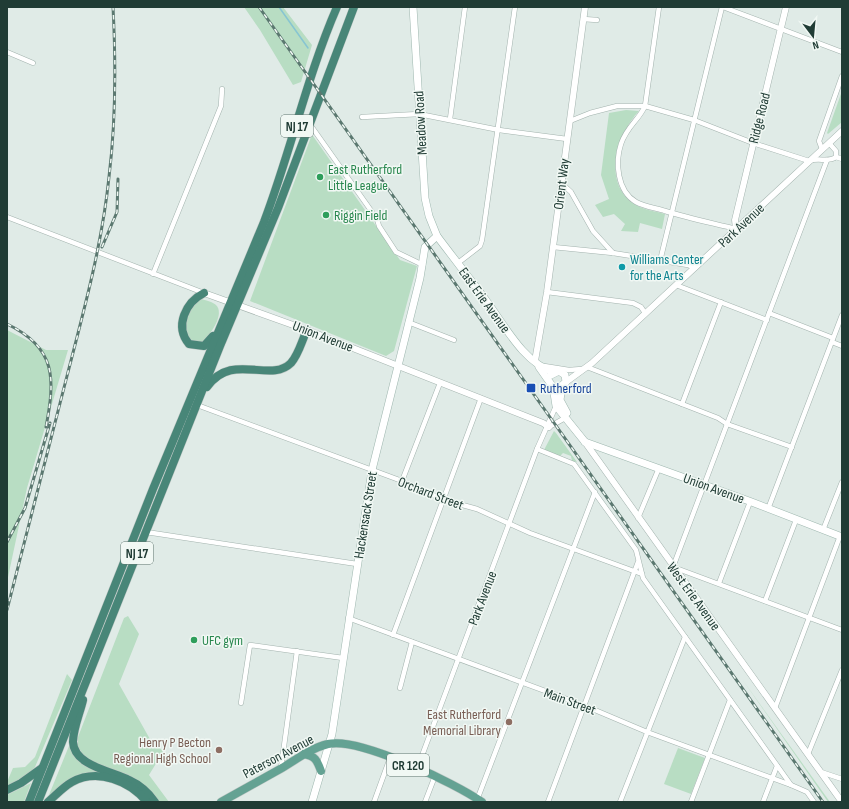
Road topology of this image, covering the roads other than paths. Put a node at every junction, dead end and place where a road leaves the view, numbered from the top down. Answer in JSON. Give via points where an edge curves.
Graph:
{"nodes":[{"id":1,"x":337,"y":7,"type":"edge"},
{"id":2,"x":354,"y":7,"type":"edge"},
{"id":3,"x":413,"y":7,"type":"edge"},
{"id":4,"x":465,"y":7,"type":"edge"},
{"id":5,"x":515,"y":7,"type":"edge"},
{"id":6,"x":585,"y":7,"type":"edge"},
{"id":7,"x":659,"y":7,"type":"edge"},
{"id":8,"x":722,"y":7,"type":"edge"},
{"id":9,"x":786,"y":7,"type":"edge"},
{"id":10,"x":583,"y":19,"type":"junction"},
{"id":11,"x":597,"y":20,"type":"dead end"},
{"id":12,"x":781,"y":29,"type":"junction"},
{"id":13,"x":7,"y":52,"type":"edge"},
{"id":14,"x":842,"y":52,"type":"edge"},
{"id":15,"x":33,"y":63,"type":"dead end"},
{"id":16,"x":842,"y":76,"type":"edge"},
{"id":17,"x":222,"y":89,"type":"dead end"},
{"id":18,"x":645,"y":106,"type":"junction"},
{"id":19,"x":419,"y":114,"type":"junction"},
{"id":20,"x":362,"y":117,"type":"dead end"},
{"id":21,"x":450,"y":119,"type":"junction"},
{"id":22,"x":694,"y":120,"type":"junction"},
{"id":23,"x":570,"y":121,"type":"junction"},
{"id":24,"x":309,"y":123,"type":"junction"},
{"id":25,"x":499,"y":130,"type":"junction"},
{"id":26,"x":842,"y":131,"type":"edge"},
{"id":27,"x":567,"y":139,"type":"junction"},
{"id":28,"x":753,"y":142,"type":"junction"},
{"id":29,"x":829,"y":143,"type":"junction"},
{"id":30,"x":822,"y":149,"type":"junction"},
{"id":31,"x":836,"y":157,"type":"junction"},
{"id":32,"x":842,"y":159,"type":"edge"},
{"id":33,"x":827,"y":160,"type":"junction"},
{"id":34,"x":809,"y":161,"type":"junction"},
{"id":35,"x":561,"y":183,"type":"junction"},
{"id":36,"x":672,"y":213,"type":"junction"},
{"id":37,"x":7,"y":217,"type":"edge"},
{"id":38,"x":736,"y":229,"type":"junction"},
{"id":39,"x":437,"y":236,"type":"junction"},
{"id":40,"x":553,"y":247,"type":"junction"},
{"id":41,"x":613,"y":253,"type":"junction"},
{"id":42,"x":660,"y":261,"type":"junction"},
{"id":43,"x":458,"y":263,"type":"junction"},
{"id":44,"x":423,"y":264,"type":"junction"},
{"id":45,"x":695,"y":268,"type":"junction"},
{"id":46,"x":153,"y":274,"type":"junction"},
{"id":47,"x":676,"y":285,"type":"junction"},
{"id":48,"x":204,"y":292,"type":"junction"},
{"id":49,"x":547,"y":292,"type":"junction"},
{"id":50,"x":721,"y":302,"type":"junction"},
{"id":51,"x":234,"y":303,"type":"junction"},
{"id":52,"x":645,"y":313,"type":"junction"},
{"id":53,"x":769,"y":313,"type":"junction"},
{"id":54,"x":842,"y":315,"type":"edge"},
{"id":55,"x":766,"y":320,"type":"junction"},
{"id":56,"x":408,"y":322,"type":"junction"},
{"id":57,"x":220,"y":327,"type":"junction"},
{"id":58,"x":307,"y":330,"type":"junction"},
{"id":59,"x":454,"y":340,"type":"dead end"},
{"id":60,"x":832,"y":340,"type":"junction"},
{"id":61,"x":842,"y":346,"type":"edge"},
{"id":62,"x":538,"y":363,"type":"junction"},
{"id":63,"x":397,"y":366,"type":"junction"},
{"id":64,"x":584,"y":368,"type":"junction"},
{"id":65,"x":554,"y":372,"type":"junction"},
{"id":66,"x":563,"y":373,"type":"junction"},
{"id":67,"x":440,"y":383,"type":"junction"},
{"id":68,"x":551,"y":384,"type":"junction"},
{"id":69,"x":564,"y":384,"type":"junction"},
{"id":70,"x":201,"y":396,"type":"junction"},
{"id":71,"x":481,"y":398,"type":"junction"},
{"id":72,"x":558,"y":404,"type":"junction"},
{"id":73,"x":682,"y":404,"type":"junction"},
{"id":74,"x":197,"y":405,"type":"junction"},
{"id":75,"x":565,"y":418,"type":"junction"},
{"id":76,"x":727,"y":424,"type":"junction"},
{"id":77,"x":548,"y":427,"type":"junction"},
{"id":78,"x":585,"y":442,"type":"junction"},
{"id":79,"x":792,"y":446,"type":"junction"},
{"id":80,"x":537,"y":449,"type":"junction"},
{"id":81,"x":658,"y":468,"type":"junction"},
{"id":82,"x":372,"y":470,"type":"junction"},
{"id":83,"x":402,"y":481,"type":"junction"},
{"id":84,"x":842,"y":482,"type":"edge"},
{"id":85,"x":705,"y":485,"type":"junction"},
{"id":86,"x":595,"y":492,"type":"junction"},
{"id":87,"x":444,"y":500,"type":"junction"},
{"id":88,"x":750,"y":502,"type":"junction"},
{"id":89,"x":768,"y":509,"type":"junction"},
{"id":90,"x":638,"y":518,"type":"junction"},
{"id":91,"x":796,"y":520,"type":"junction"},
{"id":92,"x":509,"y":524,"type":"junction"},
{"id":93,"x":823,"y":530,"type":"junction"},
{"id":94,"x":146,"y":532,"type":"junction"},
{"id":95,"x":841,"y":537,"type":"edge"},
{"id":96,"x":573,"y":549,"type":"junction"},
{"id":97,"x":639,"y":558,"type":"junction"},
{"id":98,"x":357,"y":564,"type":"junction"},
{"id":99,"x":673,"y":567,"type":"junction"},
{"id":100,"x":636,"y":572,"type":"junction"},
{"id":101,"x":642,"y":574,"type":"junction"},
{"id":102,"x":719,"y":583,"type":"junction"},
{"id":103,"x":765,"y":601,"type":"junction"},
{"id":104,"x":348,"y":618,"type":"junction"},
{"id":105,"x":810,"y":618,"type":"junction"},
{"id":106,"x":842,"y":630,"type":"edge"},
{"id":107,"x":393,"y":635,"type":"junction"},
{"id":108,"x":684,"y":637,"type":"junction"},
{"id":109,"x":412,"y":642,"type":"junction"},
{"id":110,"x":297,"y":651,"type":"junction"},
{"id":111,"x":343,"y":658,"type":"junction"},
{"id":112,"x":459,"y":660,"type":"junction"},
{"id":113,"x":91,"y":669,"type":"junction"},
{"id":114,"x":842,"y":670,"type":"edge"},
{"id":115,"x":522,"y":684,"type":"junction"},
{"id":116,"x":400,"y":688,"type":"dead end"},
{"id":117,"x":730,"y":700,"type":"junction"},
{"id":118,"x":241,"y":703,"type":"dead end"},
{"id":119,"x":584,"y":705,"type":"junction"},
{"id":120,"x":775,"y":708,"type":"junction"},
{"id":121,"x":647,"y":732,"type":"junction"},
{"id":122,"x":329,"y":744,"type":"junction"},
{"id":123,"x":709,"y":753,"type":"junction"},
{"id":124,"x":304,"y":754,"type":"junction"},
{"id":125,"x":808,"y":754,"type":"junction"},
{"id":126,"x":390,"y":758,"type":"junction"},
{"id":127,"x":777,"y":766,"type":"junction"},
{"id":128,"x":43,"y":767,"type":"junction"},
{"id":129,"x":281,"y":768,"type":"junction"},
{"id":130,"x":417,"y":769,"type":"junction"},
{"id":131,"x":321,"y":771,"type":"junction"},
{"id":132,"x":821,"y":772,"type":"junction"},
{"id":133,"x":435,"y":776,"type":"junction"},
{"id":134,"x":773,"y":777,"type":"junction"},
{"id":135,"x":842,"y":779,"type":"edge"},
{"id":136,"x":790,"y":785,"type":"junction"},
{"id":137,"x":7,"y":790,"type":"edge"},
{"id":138,"x":223,"y":801,"type":"edge"},
{"id":139,"x":479,"y":801,"type":"edge"},
{"id":140,"x":29,"y":802,"type":"edge"},
{"id":141,"x":38,"y":802,"type":"edge"},
{"id":142,"x":48,"y":802,"type":"edge"},
{"id":143,"x":147,"y":802,"type":"edge"},
{"id":144,"x":155,"y":802,"type":"edge"},
{"id":145,"x":312,"y":802,"type":"edge"},
{"id":146,"x":374,"y":802,"type":"edge"},
{"id":147,"x":425,"y":802,"type":"edge"},
{"id":148,"x":548,"y":802,"type":"edge"},
{"id":149,"x":620,"y":802,"type":"edge"},
{"id":150,"x":691,"y":802,"type":"edge"},
{"id":151,"x":763,"y":802,"type":"edge"},
{"id":152,"x":814,"y":802,"type":"edge"},
{"id":153,"x":842,"y":802,"type":"edge"}],
"edges":[{"from":1,"to":51,"type":"highway","number":"NJ 17","via":[[316,60],[281,178]]},
{"from":2,"to":24,"type":"highway","number":"NJ 17"},
{"from":3,"to":19,"type":"main road","name":"Meadow Road"},
{"from":4,"to":21,"type":"street"},
{"from":5,"to":25,"type":"street"},
{"from":6,"to":10,"type":"street","name":"Orient Way"},
{"from":7,"to":18,"type":"street"},
{"from":8,"to":12,"type":"street"},
{"from":8,"to":22,"type":"street"},
{"from":9,"to":12,"type":"street","name":"Ridge Road"},
{"from":10,"to":11,"type":"street"},
{"from":10,"to":23,"type":"street","name":"Orient Way"},
{"from":12,"to":14,"type":"street"},
{"from":12,"to":28,"type":"street","name":"Ridge Road"},
{"from":13,"to":15,"type":"street"},
{"from":16,"to":30,"type":"street","via":[[819,141]]},
{"from":17,"to":46,"type":"street","via":[[221,106]]},
{"from":18,"to":22,"type":"street"},
{"from":18,"to":23,"type":"street","via":[[617,106]]},
{"from":18,"to":36,"type":"street","via":[[627,130],[621,145],[617,167],[619,176],[636,202]]},
{"from":19,"to":20,"type":"street"},
{"from":19,"to":21,"type":"street"},
{"from":19,"to":39,"type":"main road","name":"Meadow Road","via":[[425,198]]},
{"from":21,"to":25,"type":"street"},
{"from":22,"to":28,"type":"street"},
{"from":22,"to":36,"type":"street"},
{"from":23,"to":27,"type":"street","name":"Orient Way"},
{"from":24,"to":44,"type":"street","via":[[377,219],[396,252]]},
{"from":24,"to":51,"type":"highway","number":"NJ 17","via":[[278,208]]},
{"from":25,"to":27,"type":"street"},
{"from":25,"to":43,"type":"street","via":[[482,240],[480,246]]},
{"from":26,"to":29,"type":"street","name":"Park Avenue"},
{"from":27,"to":35,"type":"street","name":"Orient Way"},
{"from":28,"to":34,"type":"street"},
{"from":28,"to":38,"type":"street","name":"Ridge Road","via":[[735,220]]},
{"from":29,"to":30,"type":"street","name":"Park Avenue"},
{"from":29,"to":31,"type":"street","via":[[836,151]]},
{"from":30,"to":34,"type":"street","name":"Park Avenue"},
{"from":31,"to":32,"type":"street"},
{"from":31,"to":33,"type":"street"},
{"from":33,"to":34,"type":"street","via":[[817,158]]},
{"from":33,"to":53,"type":"street"},
{"from":34,"to":38,"type":"street","name":"Park Avenue"},
{"from":35,"to":40,"type":"street","name":"Orient Way"},
{"from":35,"to":41,"type":"street","via":[[570,192],[593,231]]},
{"from":36,"to":38,"type":"street"},
{"from":36,"to":42,"type":"street"},
{"from":37,"to":46,"type":"street","name":"Union Avenue"},
{"from":38,"to":45,"type":"street","name":"Park Avenue"},
{"from":39,"to":43,"type":"main road","name":"East Erie Avenue"},
{"from":39,"to":44,"type":"main road","name":"Hackensack Street","via":[[425,247]]},
{"from":40,"to":41,"type":"street"},
{"from":40,"to":49,"type":"street","name":"Orient Way"},
{"from":41,"to":42,"type":"street"},
{"from":42,"to":45,"type":"street"},
{"from":43,"to":62,"type":"main road","name":"East Erie Avenue","via":[[517,344]]},
{"from":44,"to":56,"type":"main road","name":"Hackensack Street"},
{"from":45,"to":47,"type":"street","name":"Park Avenue"},
{"from":46,"to":48,"type":"street","name":"Union Avenue"},
{"from":47,"to":50,"type":"street"},
{"from":47,"to":52,"type":"street","name":"Park Avenue"},
{"from":48,"to":51,"type":"street","name":"Union Avenue"},
{"from":48,"to":57,"type":"highway","via":[[189,304],[181,326],[182,334],[189,344],[204,346]]},
{"from":49,"to":52,"type":"street","via":[[633,303],[641,307]]},
{"from":49,"to":62,"type":"street","name":"Orient Way"},
{"from":50,"to":55,"type":"street"},
{"from":50,"to":73,"type":"street"},
{"from":51,"to":57,"type":"highway","number":"NJ 17"},
{"from":51,"to":58,"type":"street","name":"Union Avenue"},
{"from":51,"to":70,"type":"highway","number":"NJ 17"},
{"from":52,"to":64,"type":"street","name":"Park Avenue"},
{"from":53,"to":55,"type":"street"},
{"from":53,"to":60,"type":"street"},
{"from":54,"to":60,"type":"street"},
{"from":55,"to":76,"type":"street"},
{"from":56,"to":59,"type":"street"},
{"from":56,"to":63,"type":"main road","name":"Hackensack Street"},
{"from":57,"to":128,"type":"highway","number":"NJ 17"},
{"from":58,"to":63,"type":"street","name":"Union Avenue"},
{"from":58,"to":70,"type":"highway","via":[[290,363],[280,369],[225,371],[211,381]]},
{"from":60,"to":61,"type":"street"},
{"from":60,"to":79,"type":"street"},
{"from":62,"to":64,"type":"street","via":[[569,370]]},
{"from":62,"to":65,"type":"main road","name":"East Erie Avenue"},
{"from":62,"to":68,"type":"main road","name":"East Erie Avenue"},
{"from":63,"to":67,"type":"street","name":"Union Avenue"},
{"from":63,"to":82,"type":"main road","name":"Hackensack Street"},
{"from":64,"to":66,"type":"street","via":[[568,374]]},
{"from":64,"to":69,"type":"street","name":"Park Avenue"},
{"from":64,"to":73,"type":"street"},
{"from":65,"to":66,"type":"main road"},
{"from":65,"to":68,"type":"main road","via":[[550,376]]},
{"from":66,"to":69,"type":"main road"},
{"from":67,"to":71,"type":"street","name":"Union Avenue"},
{"from":67,"to":83,"type":"street"},
{"from":68,"to":69,"type":"main road"},
{"from":68,"to":72,"type":"main road","name":"West Erie Avenue"},
{"from":69,"to":72,"type":"main road"},
{"from":70,"to":74,"type":"highway","number":"NJ 17"},
{"from":71,"to":77,"type":"street","name":"Union Avenue"},
{"from":71,"to":87,"type":"street"},
{"from":72,"to":75,"type":"main road","name":"West Erie Avenue"},
{"from":72,"to":77,"type":"street","name":"Park Avenue"},
{"from":72,"to":78,"type":"main road"},
{"from":73,"to":76,"type":"street"},
{"from":74,"to":82,"type":"street","name":"Orchard Street"},
{"from":74,"to":94,"type":"highway","number":"NJ 17"},
{"from":75,"to":77,"type":"street"},
{"from":75,"to":78,"type":"main road","name":"West Erie Avenue"},
{"from":76,"to":79,"type":"street"},
{"from":76,"to":85,"type":"street"},
{"from":77,"to":80,"type":"street","name":"Park Avenue"},
{"from":78,"to":81,"type":"main road","name":"Union Avenue"},
{"from":78,"to":90,"type":"street","name":"West Erie Avenue"},
{"from":79,"to":89,"type":"street"},
{"from":80,"to":86,"type":"street","via":[[574,464]]},
{"from":80,"to":92,"type":"street","name":"Park Avenue"},
{"from":81,"to":85,"type":"main road","name":"Union Avenue"},
{"from":81,"to":90,"type":"street"},
{"from":82,"to":83,"type":"street","name":"Orchard Street"},
{"from":82,"to":98,"type":"main road","name":"Hackensack Street"},
{"from":83,"to":87,"type":"street","name":"Orchard Street"},
{"from":84,"to":93,"type":"street"},
{"from":85,"to":88,"type":"main road","name":"Union Avenue"},
{"from":85,"to":99,"type":"street"},
{"from":86,"to":96,"type":"street"},
{"from":86,"to":97,"type":"street"},
{"from":87,"to":92,"type":"street","name":"Orchard Street"},
{"from":87,"to":107,"type":"street"},
{"from":88,"to":89,"type":"main road","name":"Union Avenue"},
{"from":88,"to":102,"type":"street"},
{"from":89,"to":91,"type":"main road","name":"Union Avenue"},
{"from":90,"to":99,"type":"street","name":"West Erie Avenue"},
{"from":91,"to":93,"type":"main road","name":"Union Avenue"},
{"from":91,"to":103,"type":"street"},
{"from":92,"to":96,"type":"street","name":"Orchard Street"},
{"from":92,"to":112,"type":"street","name":"Park Avenue"},
{"from":93,"to":95,"type":"main road","name":"Union Avenue"},
{"from":94,"to":98,"type":"street"},
{"from":94,"to":113,"type":"highway","number":"NJ 17"},
{"from":95,"to":105,"type":"street"},
{"from":96,"to":100,"type":"street","name":"Orchard Street"},
{"from":96,"to":115,"type":"street"},
{"from":97,"to":100,"type":"street"},
{"from":97,"to":101,"type":"street"},
{"from":98,"to":104,"type":"main road","name":"Hackensack Street"},
{"from":99,"to":102,"type":"street"},
{"from":99,"to":120,"type":"street","name":"West Erie Avenue"},
{"from":100,"to":101,"type":"street","name":"Orchard Street"},
{"from":100,"to":119,"type":"street"},
{"from":101,"to":108,"type":"street"},
{"from":102,"to":103,"type":"street"},
{"from":103,"to":105,"type":"street"},
{"from":104,"to":107,"type":"street","name":"Main Street"},
{"from":104,"to":111,"type":"main road","name":"Hackensack Street"},
{"from":105,"to":106,"type":"street"},
{"from":105,"to":120,"type":"street"},
{"from":107,"to":109,"type":"street","name":"Main Street"},
{"from":108,"to":117,"type":"street"},
{"from":108,"to":121,"type":"street"},
{"from":109,"to":112,"type":"street","name":"Main Street"},
{"from":109,"to":116,"type":"street"},
{"from":110,"to":111,"type":"street"},
{"from":110,"to":118,"type":"street","via":[[250,645]]},
{"from":110,"to":129,"type":"street"},
{"from":111,"to":122,"type":"main road","name":"Hackensack Street"},
{"from":112,"to":115,"type":"street","name":"Main Street"},
{"from":112,"to":130,"type":"street","name":"Park Avenue"},
{"from":113,"to":141,"type":"highway","number":"NJ 17"},
{"from":113,"to":144,"type":"highway","via":[[73,738],[76,753],[87,762],[140,786]]},
{"from":114,"to":125,"type":"street"},
{"from":115,"to":119,"type":"street","name":"Main Street"},
{"from":115,"to":139,"type":"street"},
{"from":117,"to":123,"type":"street"},
{"from":117,"to":127,"type":"street"},
{"from":119,"to":121,"type":"street","name":"Main Street"},
{"from":119,"to":148,"type":"street"},
{"from":120,"to":125,"type":"street","name":"West Erie Avenue"},
{"from":121,"to":123,"type":"street","name":"Main Street"},
{"from":121,"to":149,"type":"street"},
{"from":122,"to":124,"type":"main road","name":"Paterson Avenue","number":"CR 120"},
{"from":122,"to":126,"type":"main road","name":"Paterson Avenue","number":"CR 120","via":[[345,743]]},
{"from":122,"to":131,"type":"main road","name":"Hackensack Street"},
{"from":123,"to":134,"type":"street","name":"Main Street"},
{"from":123,"to":150,"type":"street"},
{"from":124,"to":129,"type":"main road","name":"Paterson Avenue","number":"CR 120"},
{"from":124,"to":131,"type":"main road","via":[[316,759]]},
{"from":125,"to":132,"type":"street","name":"West Erie Avenue"},
{"from":126,"to":130,"type":"main road","name":"Paterson Avenue","number":"CR 120"},
{"from":126,"to":146,"type":"street"},
{"from":127,"to":134,"type":"street"},
{"from":127,"to":136,"type":"street"},
{"from":128,"to":137,"type":"highway"},
{"from":128,"to":140,"type":"highway","number":"NJ 17"},
{"from":129,"to":138,"type":"main road","name":"Paterson Avenue","number":"CR 120"},
{"from":130,"to":133,"type":"main road","name":"Paterson Avenue","number":"CR 120"},
{"from":131,"to":145,"type":"main road","name":"Hackensack Street"},
{"from":132,"to":135,"type":"street"},
{"from":132,"to":153,"type":"street","name":"West Erie Avenue"},
{"from":133,"to":139,"type":"main road","name":"Paterson Avenue","number":"CR 120","via":[[462,788]]},
{"from":133,"to":147,"type":"street"},
{"from":134,"to":136,"type":"street","name":"Main Street"},
{"from":134,"to":151,"type":"street"},
{"from":136,"to":152,"type":"street","name":"Main Street","via":[[807,792]]},
{"from":142,"to":143,"type":"highway","via":[[73,781],[94,776],[115,779],[140,793]]}]}
